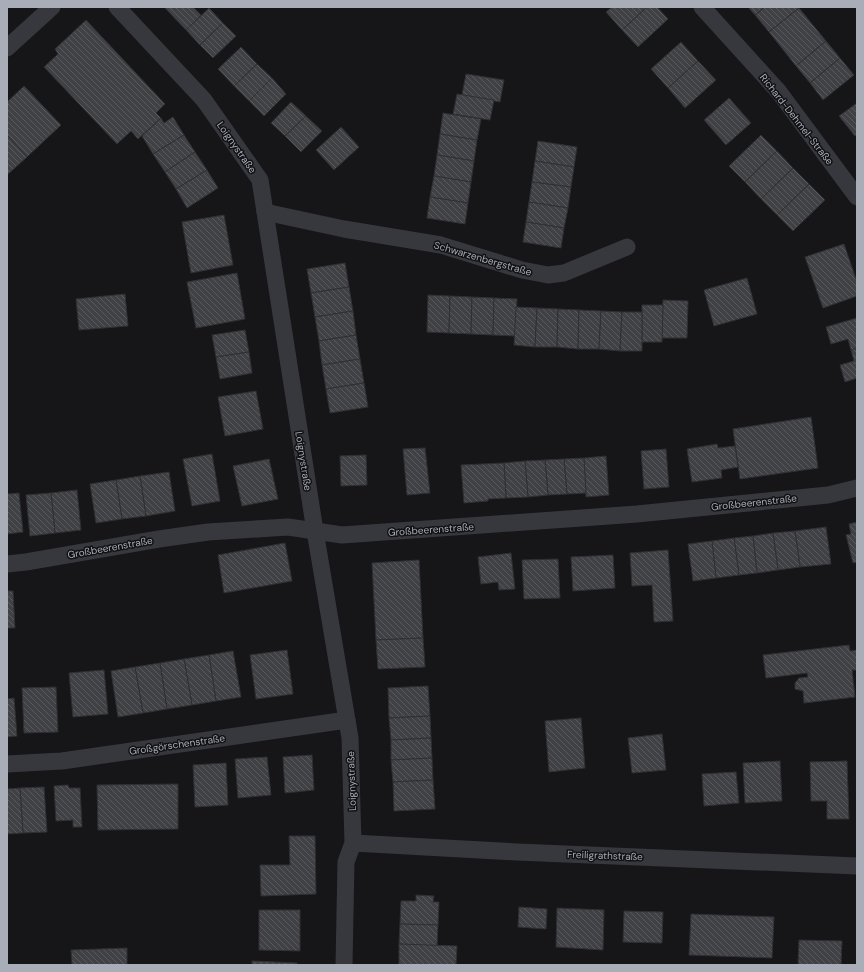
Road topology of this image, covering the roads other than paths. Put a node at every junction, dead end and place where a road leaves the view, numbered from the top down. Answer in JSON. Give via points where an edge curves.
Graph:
{"nodes":[{"id":1,"x":52,"y":7,"type":"edge"},
{"id":2,"x":117,"y":7,"type":"edge"},
{"id":3,"x":702,"y":7,"type":"edge"},
{"id":4,"x":7,"y":48,"type":"edge"},
{"id":5,"x":857,"y":197,"type":"edge"},
{"id":6,"x":265,"y":212,"type":"junction"},
{"id":7,"x":627,"y":247,"type":"dead end"},
{"id":8,"x":857,"y":488,"type":"edge"},
{"id":9,"x":315,"y":531,"type":"junction"},
{"id":10,"x":7,"y":564,"type":"edge"},
{"id":11,"x":347,"y":720,"type":"junction"},
{"id":12,"x":7,"y":764,"type":"edge"},
{"id":13,"x":353,"y":842,"type":"junction"},
{"id":14,"x":857,"y":866,"type":"edge"},
{"id":15,"x":344,"y":965,"type":"edge"}],
"edges":[{"from":1,"to":4,"type":"street"},
{"from":2,"to":6,"type":"street","name":"Loignystraße","via":[[204,100],[260,180]]},
{"from":3,"to":5,"type":"street","name":"Richard-Dehmel-Straße","via":[[780,92]]},
{"from":6,"to":7,"type":"street","name":"Schwarzenbergstraße","via":[[344,229],[441,245],[522,270],[548,275],[564,273]]},
{"from":6,"to":9,"type":"street","name":"Loignystraße"},
{"from":8,"to":9,"type":"street","name":"Großbeerenstraße","via":[[828,495],[637,514],[342,535]]},
{"from":9,"to":10,"type":"street","name":"Großbeerenstraße","via":[[288,527],[208,532]]},
{"from":9,"to":11,"type":"street","name":"Loignystraße"},
{"from":11,"to":12,"type":"street","name":"Großgörschenstraße","via":[[62,761]]},
{"from":11,"to":13,"type":"street","name":"Loignystraße","via":[[350,738]]},
{"from":13,"to":14,"type":"street","name":"Freiligrathstraße","via":[[518,852]]},
{"from":13,"to":15,"type":"street","name":"Loignystraße","via":[[346,862]]}]}
